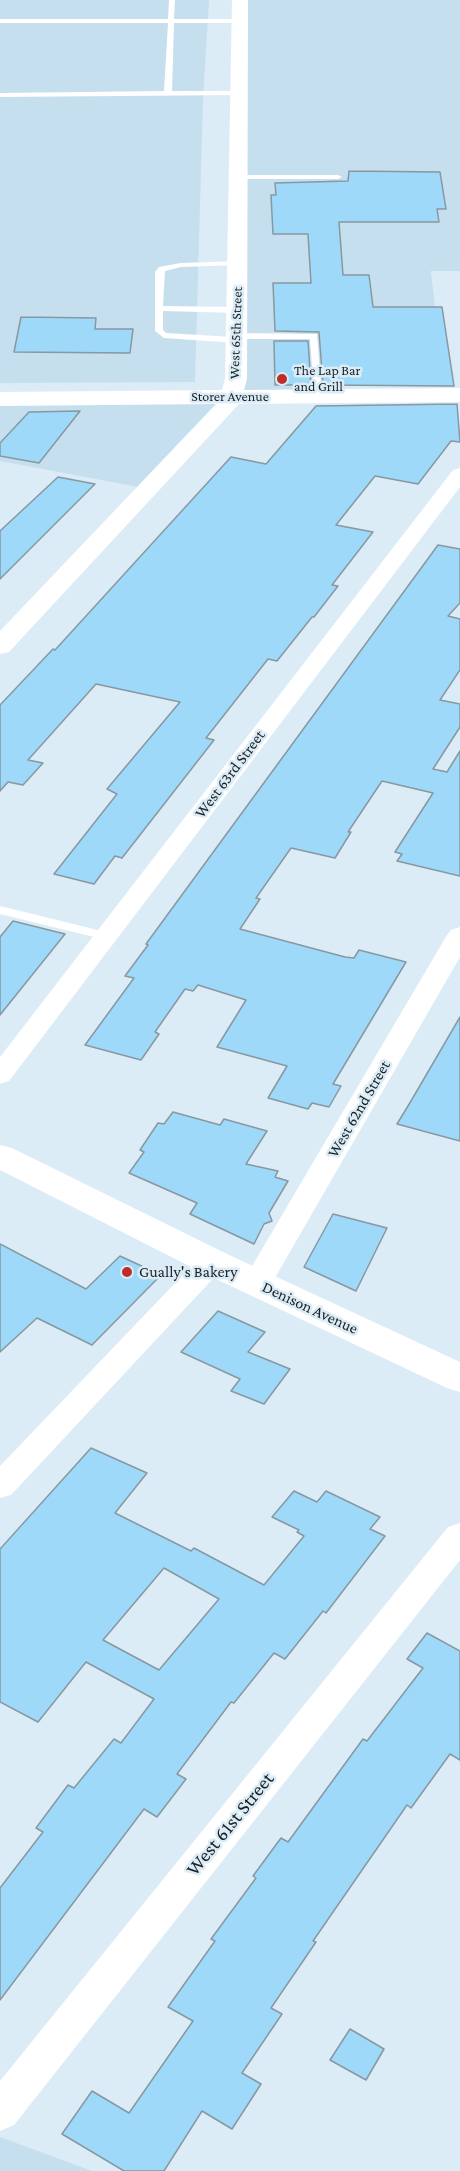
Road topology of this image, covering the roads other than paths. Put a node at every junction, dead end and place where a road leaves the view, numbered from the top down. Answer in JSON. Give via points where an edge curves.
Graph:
{"nodes":[{"id":1,"x":172,"y":0,"type":"edge"},
{"id":2,"x":240,"y":0,"type":"edge"},
{"id":3,"x":0,"y":21,"type":"edge"},
{"id":4,"x":171,"y":21,"type":"junction"},
{"id":5,"x":240,"y":21,"type":"junction"},
{"id":6,"x":168,"y":93,"type":"junction"},
{"id":7,"x":239,"y":93,"type":"junction"},
{"id":8,"x":0,"y":95,"type":"edge"},
{"id":9,"x":238,"y":177,"type":"junction"},
{"id":10,"x":338,"y":177,"type":"dead end"},
{"id":11,"x":238,"y":263,"type":"junction"},
{"id":12,"x":159,"y":308,"type":"junction"},
{"id":13,"x":237,"y":310,"type":"junction"},
{"id":14,"x":237,"y":338,"type":"junction"},
{"id":15,"x":460,"y":395,"type":"edge"},
{"id":16,"x":320,"y":396,"type":"junction"},
{"id":17,"x":231,"y":397,"type":"junction"},
{"id":18,"x":1,"y":400,"type":"edge"},
{"id":19,"x":460,"y":474,"type":"edge"},
{"id":20,"x":0,"y":646,"type":"edge"},
{"id":21,"x":0,"y":910,"type":"edge"},
{"id":22,"x":460,"y":935,"type":"edge"},
{"id":23,"x":106,"y":936,"type":"junction"},
{"id":24,"x":0,"y":1075,"type":"edge"},
{"id":25,"x":0,"y":1156,"type":"edge"},
{"id":26,"x":212,"y":1262,"type":"junction"},
{"id":27,"x":257,"y":1283,"type":"junction"},
{"id":28,"x":460,"y":1378,"type":"edge"},
{"id":29,"x":0,"y":1486,"type":"edge"},
{"id":30,"x":460,"y":1536,"type":"edge"},
{"id":31,"x":0,"y":2112,"type":"edge"}],
"edges":[{"from":1,"to":4,"type":"lane"},
{"from":2,"to":5,"type":"street","name":"West 65th Street"},
{"from":3,"to":4,"type":"lane"},
{"from":4,"to":5,"type":"lane"},
{"from":4,"to":6,"type":"lane"},
{"from":5,"to":7,"type":"street","name":"West 65th Street"},
{"from":6,"to":7,"type":"lane"},
{"from":6,"to":8,"type":"lane"},
{"from":7,"to":9,"type":"street","name":"West 65th Street"},
{"from":9,"to":10,"type":"lane"},
{"from":9,"to":11,"type":"street","name":"West 65th Street"},
{"from":11,"to":12,"type":"lane","via":[[162,269]]},
{"from":11,"to":13,"type":"street","name":"West 65th Street"},
{"from":12,"to":13,"type":"lane"},
{"from":12,"to":14,"type":"lane","via":[[159,331],[164,334]]},
{"from":13,"to":14,"type":"street","name":"West 65th Street"},
{"from":14,"to":16,"type":"lane","via":[[314,336]]},
{"from":14,"to":17,"type":"street","name":"West 65th Street","via":[[236,379]]},
{"from":15,"to":16,"type":"street","name":"Storer Avenue"},
{"from":16,"to":17,"type":"street","name":"Storer Avenue"},
{"from":17,"to":18,"type":"street","name":"Storer Avenue"},
{"from":17,"to":20,"type":"street","name":"West 65th Street","via":[[224,410]]},
{"from":19,"to":23,"type":"street","name":"West 63rd Street"},
{"from":21,"to":23,"type":"lane"},
{"from":22,"to":27,"type":"street","name":"West 62nd Street"},
{"from":23,"to":24,"type":"street","name":"West 63rd Street"},
{"from":25,"to":26,"type":"street","name":"Denison Avenue"},
{"from":26,"to":27,"type":"street","name":"Denison Avenue"},
{"from":26,"to":29,"type":"street"},
{"from":27,"to":28,"type":"street","name":"Denison Avenue"},
{"from":30,"to":31,"type":"street","name":"West 61st Street"}]}
